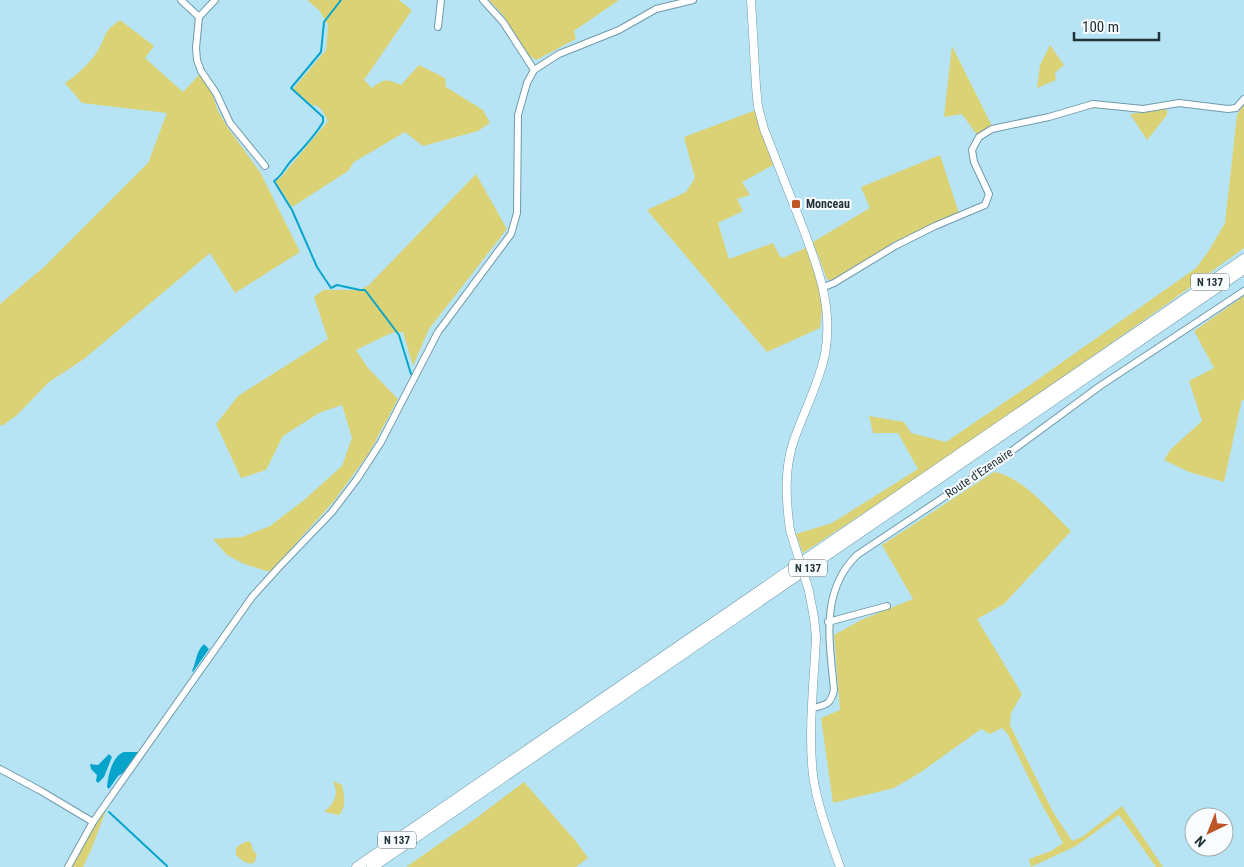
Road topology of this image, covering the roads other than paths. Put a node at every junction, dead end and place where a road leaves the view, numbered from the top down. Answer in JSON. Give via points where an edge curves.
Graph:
{"nodes":[{"id":1,"x":181,"y":0,"type":"edge"},
{"id":2,"x":215,"y":0,"type":"edge"},
{"id":3,"x":442,"y":0,"type":"edge"},
{"id":4,"x":483,"y":0,"type":"edge"},
{"id":5,"x":693,"y":0,"type":"edge"},
{"id":6,"x":751,"y":0,"type":"edge"},
{"id":7,"x":199,"y":17,"type":"junction"},
{"id":8,"x":438,"y":27,"type":"dead end"},
{"id":9,"x":534,"y":70,"type":"junction"},
{"id":10,"x":1244,"y":99,"type":"edge"},
{"id":11,"x":265,"y":166,"type":"dead end"},
{"id":12,"x":1244,"y":259,"type":"edge"},
{"id":13,"x":1244,"y":269,"type":"edge"},
{"id":14,"x":824,"y":287,"type":"junction"},
{"id":15,"x":1244,"y":291,"type":"edge"},
{"id":16,"x":888,"y":606,"type":"dead end"},
{"id":17,"x":828,"y":622,"type":"junction"},
{"id":18,"x":813,"y":708,"type":"junction"},
{"id":19,"x":0,"y":769,"type":"edge"},
{"id":20,"x":93,"y":822,"type":"junction"},
{"id":21,"x":68,"y":867,"type":"edge"},
{"id":22,"x":357,"y":867,"type":"edge"},
{"id":23,"x":372,"y":867,"type":"edge"},
{"id":24,"x":840,"y":867,"type":"edge"}],
"edges":[{"from":1,"to":7,"type":"street"},
{"from":2,"to":7,"type":"street"},
{"from":3,"to":8,"type":"street"},
{"from":4,"to":9,"type":"street","via":[[503,22]]},
{"from":5,"to":9,"type":"street","via":[[656,9],[619,30],[559,54]]},
{"from":6,"to":14,"type":"street","via":[[758,107]]},
{"from":7,"to":11,"type":"street","via":[[196,48],[201,71],[230,123]]},
{"from":9,"to":20,"type":"street","via":[[518,114],[518,213],[511,234],[438,332],[381,442],[357,479],[332,512],[252,598]]},
{"from":10,"to":14,"type":"street","via":[[1236,108],[1228,109],[1179,103],[1143,109],[1093,104],[988,131],[976,140],[972,150],[988,194],[985,205],[895,246]]},
{"from":12,"to":22,"type":"highway","number":"N 137"},
{"from":13,"to":23,"type":"highway","number":"N 137"},
{"from":14,"to":18,"type":"street","bridge":true,"via":[[828,315],[825,354],[793,445],[786,484],[790,530],[814,618]]},
{"from":15,"to":17,"type":"street","name":"Route d'Ezenaire","via":[[1100,386],[998,461],[857,555],[834,593]]},
{"from":16,"to":17,"type":"street"},
{"from":17,"to":18,"type":"street","name":"Route d'Ezenaire","via":[[834,690],[828,703]]},
{"from":18,"to":24,"type":"street","via":[[813,777]]},
{"from":19,"to":20,"type":"street"},
{"from":20,"to":21,"type":"street"}]}
